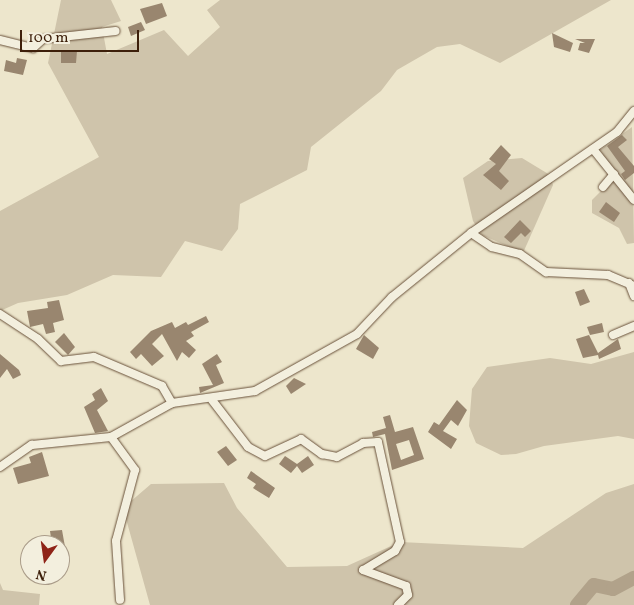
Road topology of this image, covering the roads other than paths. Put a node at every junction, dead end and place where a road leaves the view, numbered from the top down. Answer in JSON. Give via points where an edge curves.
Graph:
{"nodes":[{"id":1,"x":116,"y":31,"type":"dead end"},
{"id":2,"x":0,"y":40,"type":"edge"},
{"id":3,"x":634,"y":111,"type":"edge"},
{"id":4,"x":593,"y":149,"type":"junction"},
{"id":5,"x":614,"y":174,"type":"junction"},
{"id":6,"x":603,"y":187,"type":"dead end"},
{"id":7,"x":634,"y":200,"type":"edge"},
{"id":8,"x":471,"y":233,"type":"junction"},
{"id":9,"x":631,"y":285,"type":"edge"},
{"id":10,"x":634,"y":296,"type":"edge"},
{"id":11,"x":0,"y":314,"type":"edge"},
{"id":12,"x":634,"y":326,"type":"edge"},
{"id":13,"x":613,"y":335,"type":"dead end"},
{"id":14,"x":212,"y":400,"type":"junction"},
{"id":15,"x":172,"y":403,"type":"junction"},
{"id":16,"x":111,"y":437,"type":"junction"},
{"id":17,"x":0,"y":467,"type":"edge"},
{"id":18,"x":120,"y":600,"type":"dead end"},
{"id":19,"x":398,"y":605,"type":"edge"}],
"edges":[{"from":1,"to":2,"type":"street","via":[[43,39],[33,48]]},
{"from":3,"to":4,"type":"street","via":[[617,132]]},
{"from":4,"to":5,"type":"street"},
{"from":4,"to":8,"type":"street"},
{"from":5,"to":6,"type":"street"},
{"from":5,"to":7,"type":"street"},
{"from":8,"to":9,"type":"street","via":[[492,247],[520,254],[546,272],[608,274]]},
{"from":8,"to":14,"type":"street","via":[[392,297],[357,334],[255,391]]},
{"from":9,"to":10,"type":"street"},
{"from":11,"to":15,"type":"street","via":[[38,339],[62,361],[94,358],[162,386]]},
{"from":12,"to":13,"type":"street"},
{"from":14,"to":15,"type":"street"},
{"from":14,"to":19,"type":"street","via":[[248,447],[265,456],[301,440],[322,454],[337,457],[363,443],[378,442],[400,542],[395,550],[363,570],[406,586],[408,595]]},
{"from":15,"to":16,"type":"street"},
{"from":16,"to":17,"type":"street","via":[[32,445]]},
{"from":16,"to":18,"type":"street","via":[[135,470],[116,541]]}]}
